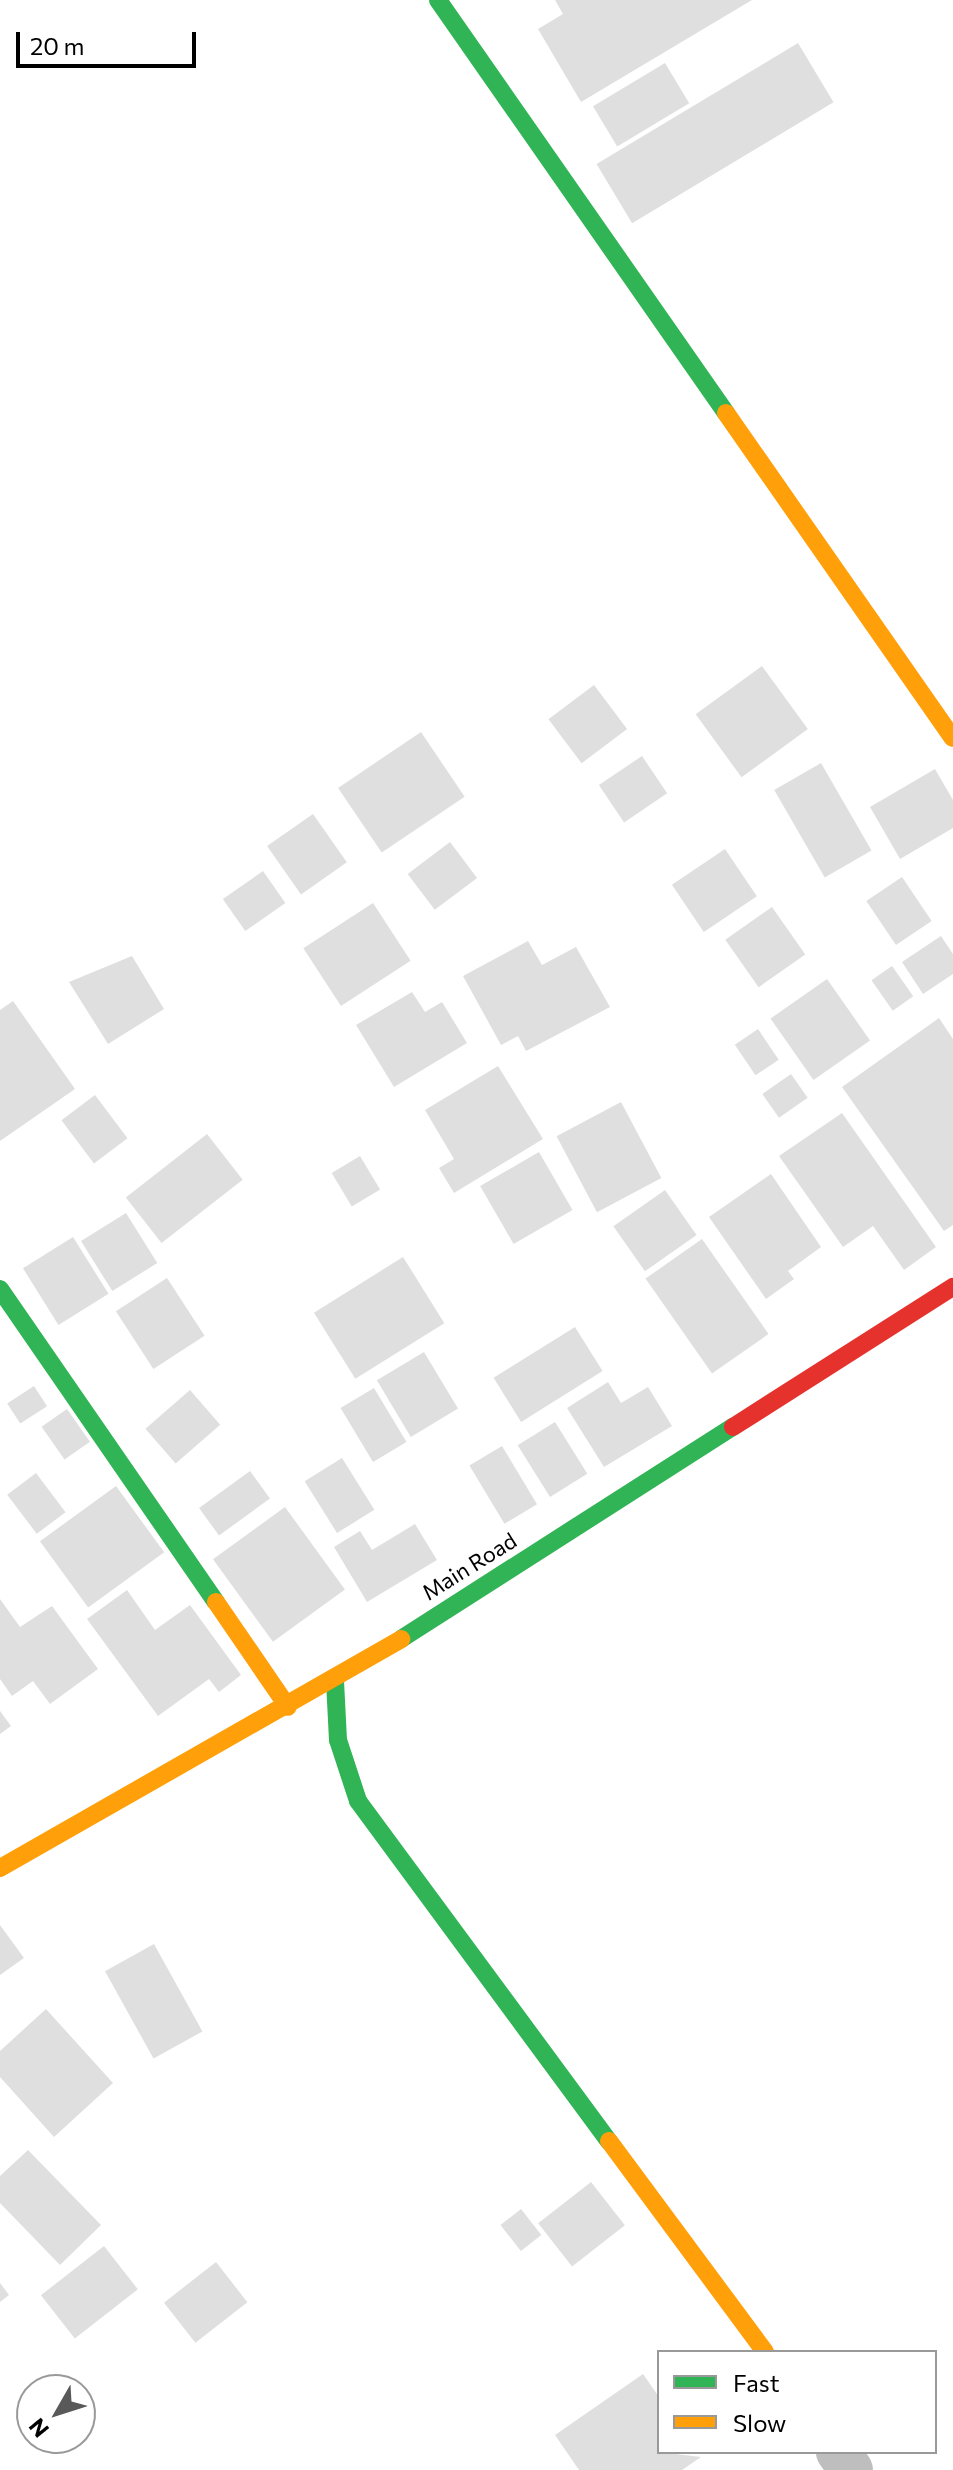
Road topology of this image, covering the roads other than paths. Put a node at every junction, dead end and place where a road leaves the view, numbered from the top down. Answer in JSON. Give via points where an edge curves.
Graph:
{"nodes":[{"id":1,"x":438,"y":0,"type":"edge"},
{"id":2,"x":953,"y":738,"type":"edge"},
{"id":3,"x":953,"y":1287,"type":"edge"},
{"id":4,"x":0,"y":1289,"type":"edge"},
{"id":5,"x":335,"y":1681,"type":"junction"},
{"id":6,"x":288,"y":1707,"type":"junction"},
{"id":7,"x":0,"y":1868,"type":"edge"},
{"id":8,"x":764,"y":2350,"type":"edge"}],
"edges":[{"from":1,"to":2,"type":"street"},
{"from":3,"to":5,"type":"street","name":"Main Road"},
{"from":4,"to":6,"type":"street"},
{"from":5,"to":6,"type":"street","name":"Main Road"},
{"from":5,"to":8,"type":"street","via":[[338,1740],[358,1801]]},
{"from":6,"to":7,"type":"street","name":"Main Road"}]}
